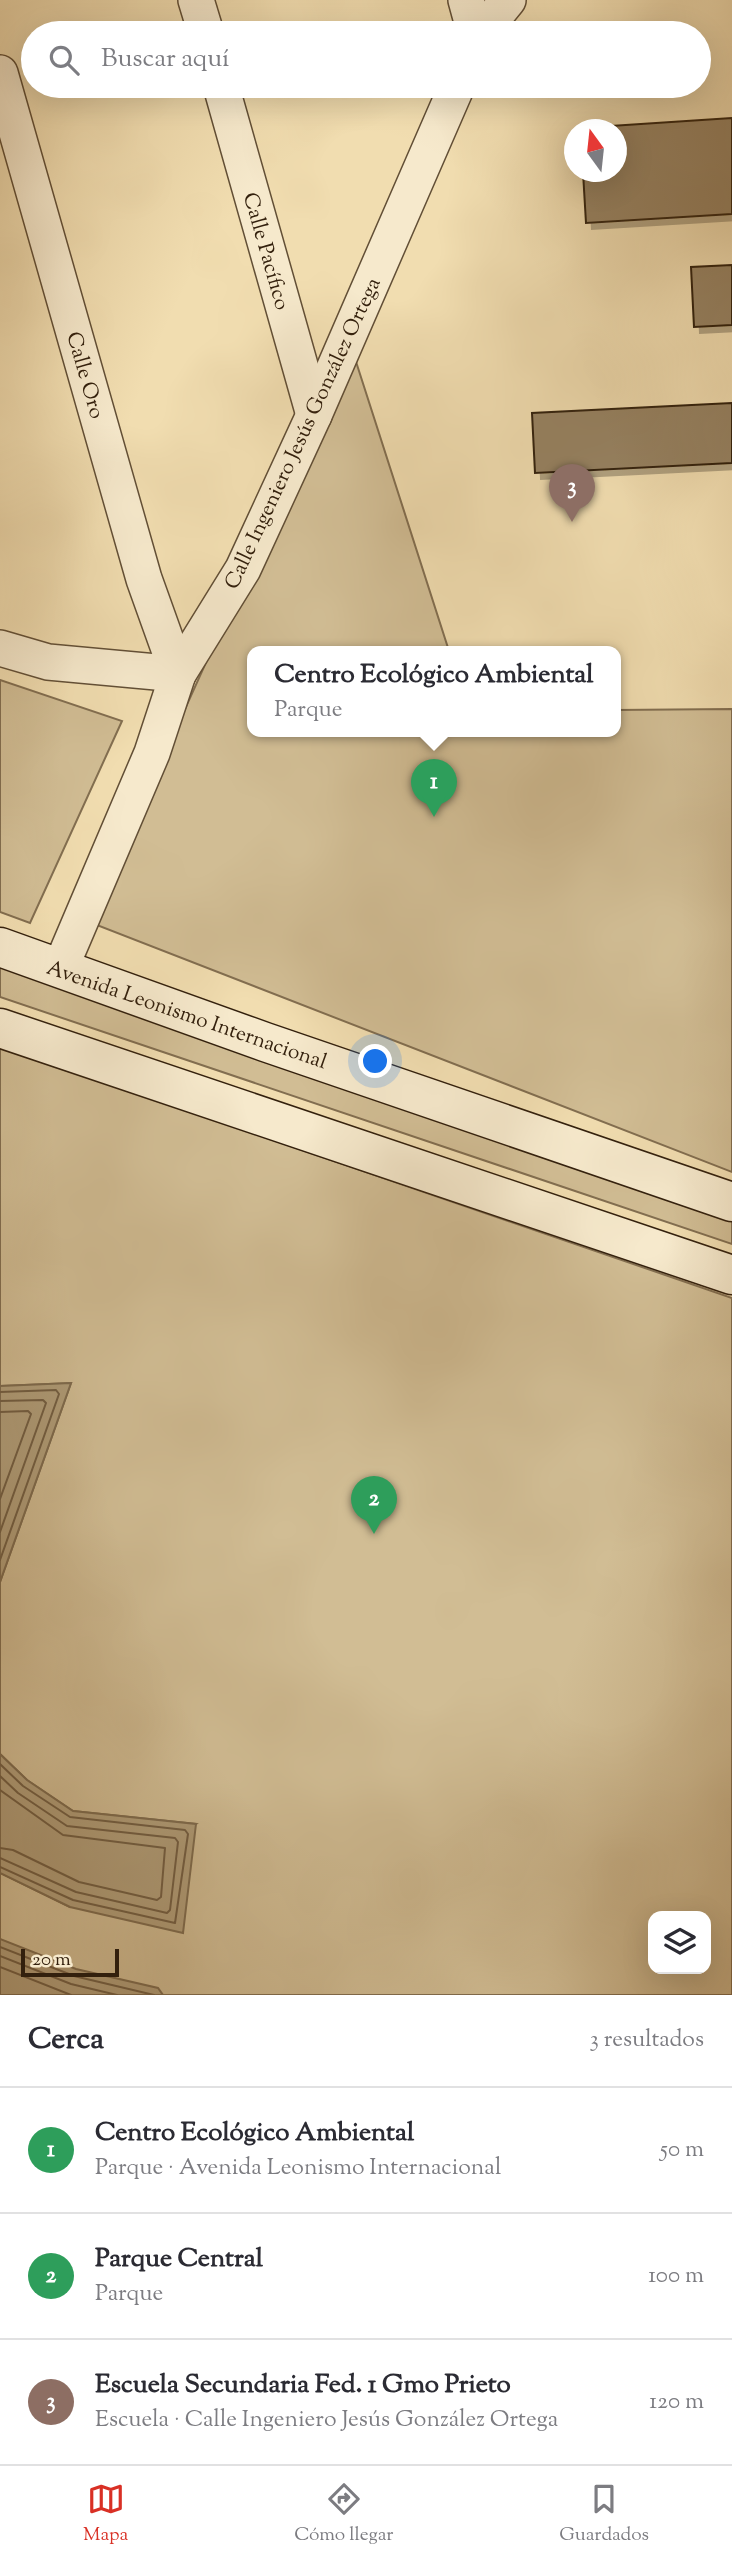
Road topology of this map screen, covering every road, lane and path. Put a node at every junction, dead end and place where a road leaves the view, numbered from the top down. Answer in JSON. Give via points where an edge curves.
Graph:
{"nodes":[{"id":1,"x":196,"y":0,"type":"edge"},
{"id":2,"x":466,"y":0,"type":"edge"},
{"id":3,"x":508,"y":0,"type":"edge"},
{"id":4,"x":202,"y":21,"type":"edge"},
{"id":5,"x":472,"y":21,"type":"edge"},
{"id":6,"x":491,"y":21,"type":"edge"},
{"id":7,"x":0,"y":73,"type":"edge"},
{"id":8,"x":223,"y":98,"type":"edge"},
{"id":9,"x":452,"y":98,"type":"edge"},
{"id":10,"x":314,"y":415,"type":"junction"},
{"id":11,"x":0,"y":648,"type":"edge"},
{"id":12,"x":178,"y":674,"type":"junction"},
{"id":13,"x":0,"y":947,"type":"edge"},
{"id":14,"x":60,"y":969,"type":"junction"},
{"id":15,"x":0,"y":1028,"type":"edge"},
{"id":16,"x":732,"y":1202,"type":"edge"},
{"id":17,"x":732,"y":1275,"type":"edge"}],
"edges":[{"from":1,"to":4,"type":"street"},
{"from":2,"to":5,"type":"street"},
{"from":3,"to":6,"type":"street"},
{"from":7,"to":12,"type":"street","name":"Calle Oro","via":[[144,579]]},
{"from":8,"to":10,"type":"street","name":"Calle Pacífico"},
{"from":9,"to":10,"type":"street","name":"Calle Ingeniero Jesús González Ortega"},
{"from":10,"to":12,"type":"street","name":"Calle Ingeniero Jesús González Ortega","via":[[243,569]]},
{"from":11,"to":12,"type":"street","via":[[48,662]]},
{"from":12,"to":14,"type":"street","name":"Calle Ingeniero Jesús González Ortega","via":[[152,753]]},
{"from":13,"to":14,"type":"street","name":"Avenida Leonismo Internacional"},
{"from":14,"to":16,"type":"street","name":"Avenida Leonismo Internacional"},
{"from":15,"to":17,"type":"street"}]}
